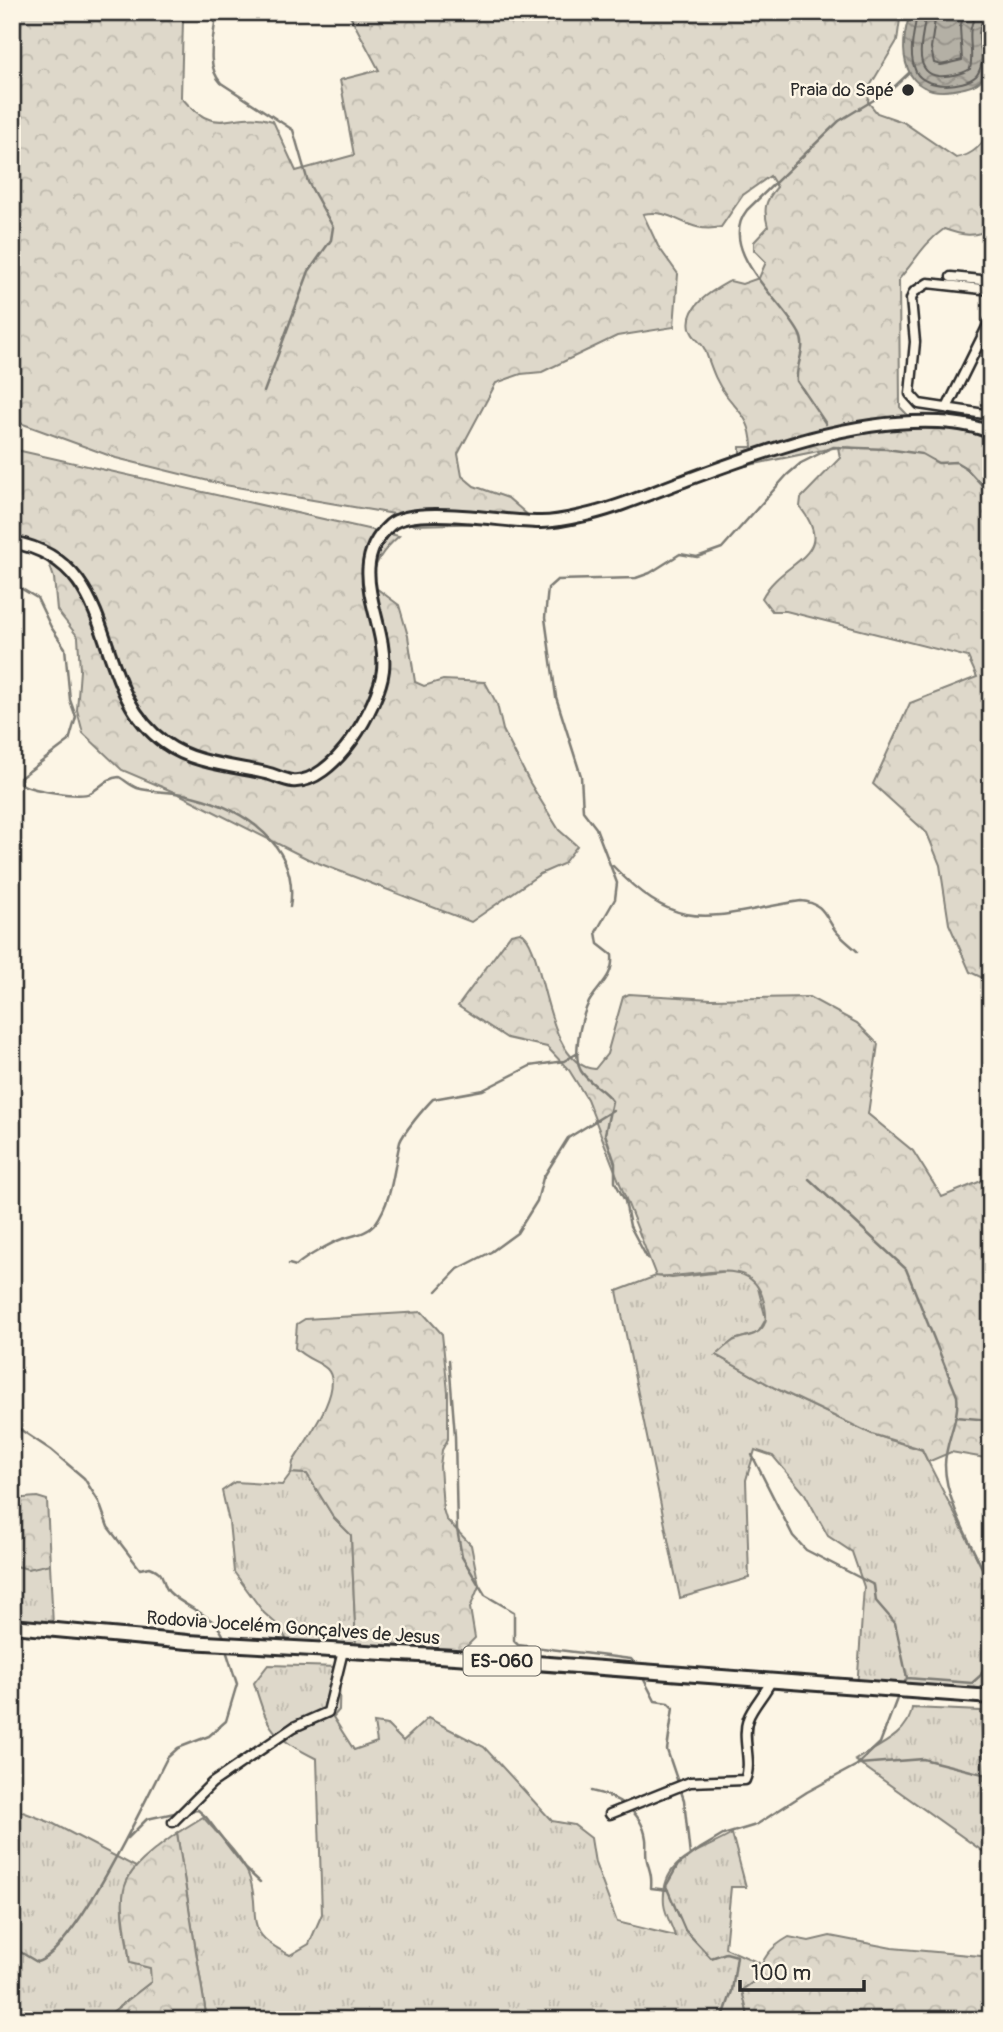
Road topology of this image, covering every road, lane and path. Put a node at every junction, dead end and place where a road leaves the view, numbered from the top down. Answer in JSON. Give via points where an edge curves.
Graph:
{"nodes":[{"id":1,"x":950,"y":276,"type":"dead end"},
{"id":2,"x":991,"y":281,"type":"edge"},
{"id":3,"x":991,"y":290,"type":"edge"},
{"id":4,"x":991,"y":319,"type":"edge"},
{"id":5,"x":947,"y":408,"type":"junction"},
{"id":6,"x":991,"y":415,"type":"edge"},
{"id":7,"x":991,"y":433,"type":"edge"},
{"id":8,"x":12,"y":542,"type":"edge"},
{"id":9,"x":12,"y":1626,"type":"edge"},
{"id":10,"x":343,"y":1651,"type":"junction"},
{"id":11,"x":771,"y":1681,"type":"junction"},
{"id":12,"x":991,"y":1697,"type":"edge"},
{"id":13,"x":610,"y":1814,"type":"dead end"},
{"id":14,"x":173,"y":1822,"type":"dead end"}],
"edges":[{"from":1,"to":2,"type":"street"},
{"from":3,"to":5,"type":"street","via":[[928,284],[912,295],[911,397],[919,404]]},
{"from":4,"to":5,"type":"street"},
{"from":5,"to":6,"type":"street"},
{"from":7,"to":8,"type":"street","via":[[954,423],[907,421],[792,444],[581,516],[541,522],[416,517],[393,522],[369,561],[368,592],[382,642],[383,672],[341,757],[311,779],[292,781],[188,755],[165,743],[125,696],[92,599],[80,581],[62,562],[34,546]]},
{"from":9,"to":10,"type":"main road","name":"Rodovia Jocelém Gonçalves de Jesus","number":"ES-060"},
{"from":10,"to":11,"type":"main road","name":"Rodovia Jocelém Gonçalves de Jesus","number":"ES-060"},
{"from":10,"to":14,"type":"street","via":[[328,1712],[294,1727],[212,1783]]},
{"from":11,"to":12,"type":"main road","name":"Rodovia Jocelém Gonçalves de Jesus","number":"ES-060"},
{"from":11,"to":13,"type":"street","via":[[748,1718],[745,1780],[690,1782]]}]}
